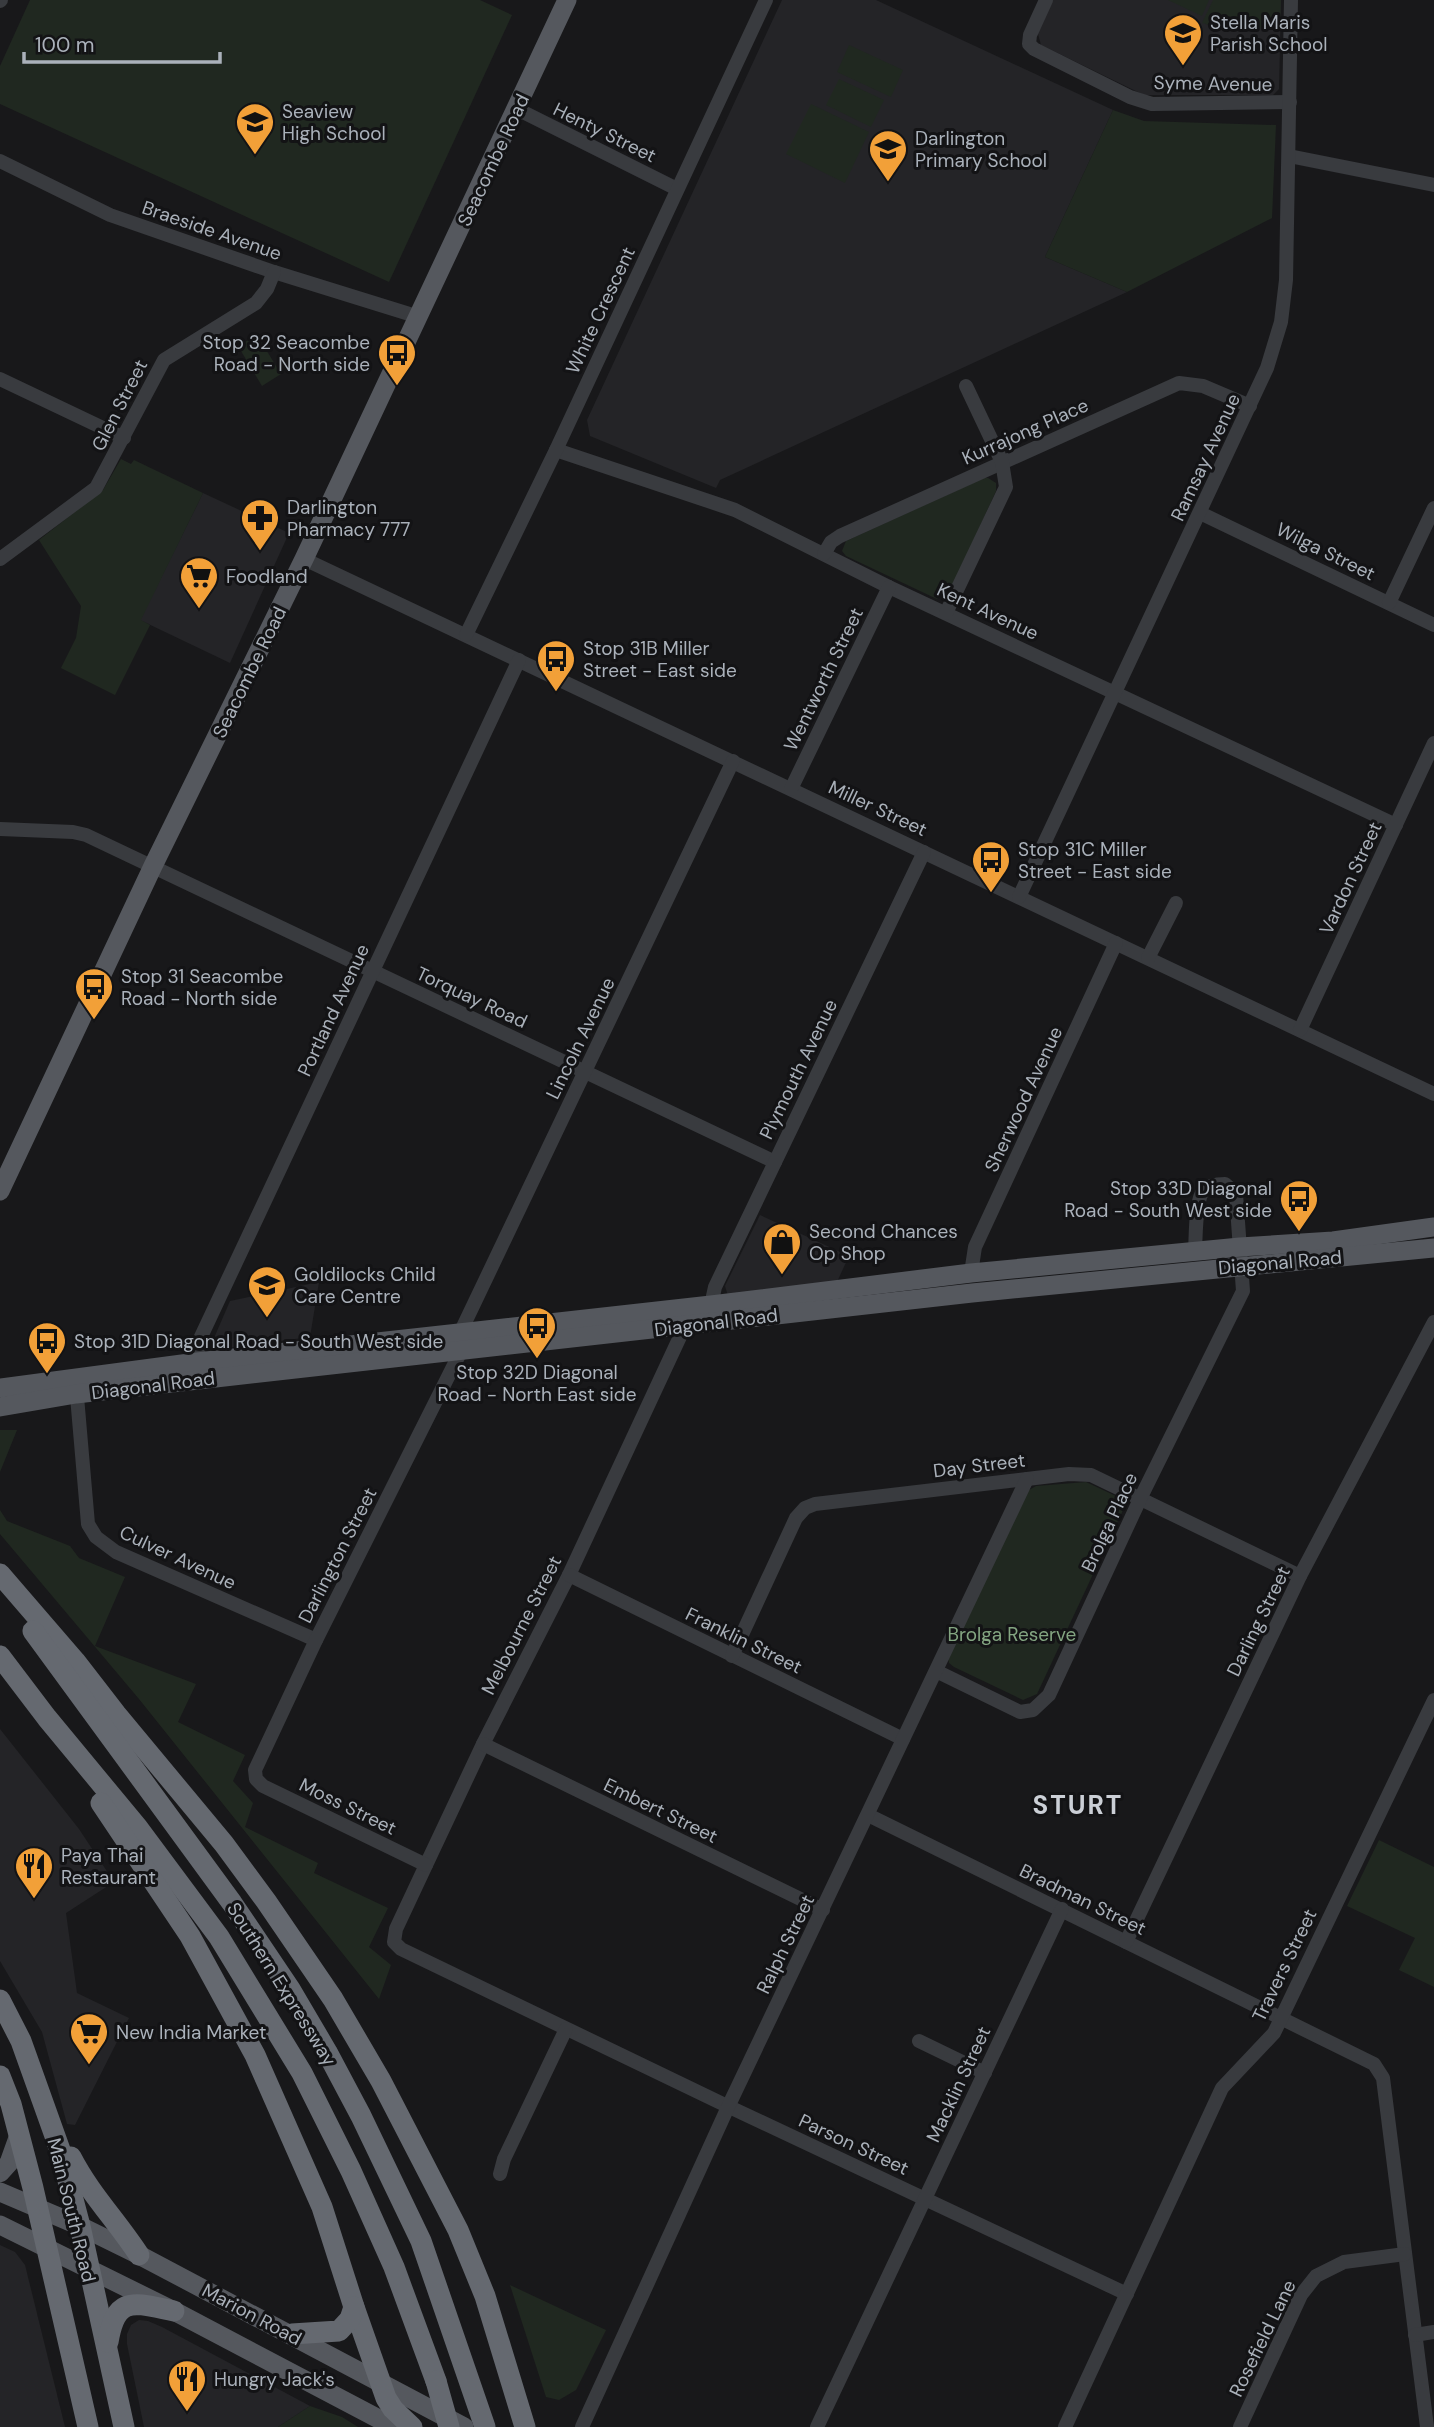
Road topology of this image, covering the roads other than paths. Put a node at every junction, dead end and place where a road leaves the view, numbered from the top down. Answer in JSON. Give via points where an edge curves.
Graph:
{"nodes":[{"id":1,"x":567,"y":0,"type":"edge"},
{"id":2,"x":766,"y":0,"type":"edge"},
{"id":3,"x":1046,"y":0,"type":"edge"},
{"id":4,"x":1291,"y":0,"type":"edge"},
{"id":5,"x":1290,"y":102,"type":"junction"},
{"id":6,"x":517,"y":109,"type":"junction"},
{"id":7,"x":1289,"y":156,"type":"junction"},
{"id":8,"x":0,"y":161,"type":"edge"},
{"id":9,"x":1434,"y":185,"type":"edge"},
{"id":10,"x":677,"y":189,"type":"junction"},
{"id":11,"x":274,"y":272,"type":"junction"},
{"id":12,"x":419,"y":317,"type":"junction"},
{"id":13,"x":0,"y":379,"type":"edge"},
{"id":14,"x":966,"y":386,"type":"dead end"},
{"id":15,"x":1250,"y":406,"type":"junction"},
{"id":16,"x":124,"y":438,"type":"junction"},
{"id":17,"x":556,"y":450,"type":"junction"},
{"id":18,"x":1002,"y":462,"type":"junction"},
{"id":19,"x":1434,"y":508,"type":"edge"},
{"id":20,"x":1200,"y":513,"type":"junction"},
{"id":21,"x":824,"y":554,"type":"junction"},
{"id":22,"x":0,"y":559,"type":"edge"},
{"id":23,"x":304,"y":559,"type":"junction"},
{"id":24,"x":889,"y":587,"type":"junction"},
{"id":25,"x":1389,"y":603,"type":"junction"},
{"id":26,"x":946,"y":613,"type":"junction"},
{"id":27,"x":1434,"y":625,"type":"edge"},
{"id":28,"x":466,"y":635,"type":"junction"},
{"id":29,"x":519,"y":660,"type":"junction"},
{"id":30,"x":1116,"y":692,"type":"junction"},
{"id":31,"x":1434,"y":743,"type":"edge"},
{"id":32,"x":733,"y":761,"type":"junction"},
{"id":33,"x":791,"y":789,"type":"junction"},
{"id":34,"x":1396,"y":825,"type":"junction"},
{"id":35,"x":0,"y":829,"type":"edge"},
{"id":36,"x":924,"y":852,"type":"junction"},
{"id":37,"x":153,"y":866,"type":"junction"},
{"id":38,"x":1019,"y":897,"type":"junction"},
{"id":39,"x":1176,"y":903,"type":"dead end"},
{"id":40,"x":1116,"y":943,"type":"junction"},
{"id":41,"x":1148,"y":958,"type":"junction"},
{"id":42,"x":372,"y":970,"type":"junction"},
{"id":43,"x":1300,"y":1030,"type":"junction"},
{"id":44,"x":585,"y":1072,"type":"junction"},
{"id":45,"x":1434,"y":1094,"type":"edge"},
{"id":46,"x":775,"y":1162,"type":"junction"},
{"id":47,"x":0,"y":1191,"type":"edge"},
{"id":48,"x":1434,"y":1227,"type":"edge"},
{"id":49,"x":1434,"y":1248,"type":"edge"},
{"id":50,"x":1195,"y":1251,"type":"junction"},
{"id":51,"x":1241,"y":1256,"type":"junction"},
{"id":52,"x":971,"y":1283,"type":"junction"},
{"id":53,"x":711,"y":1305,"type":"junction"},
{"id":54,"x":685,"y":1317,"type":"junction"},
{"id":55,"x":1434,"y":1322,"type":"edge"},
{"id":56,"x":461,"y":1341,"type":"junction"},
{"id":57,"x":197,"y":1371,"type":"junction"},
{"id":58,"x":76,"y":1386,"type":"junction"},
{"id":59,"x":0,"y":1388,"type":"edge"},
{"id":60,"x":0,"y":1407,"type":"edge"},
{"id":61,"x":1027,"y":1479,"type":"junction"},
{"id":62,"x":1140,"y":1497,"type":"junction"},
{"id":63,"x":0,"y":1574,"type":"edge"},
{"id":64,"x":569,"y":1575,"type":"junction"},
{"id":65,"x":1300,"y":1576,"type":"junction"},
{"id":66,"x":0,"y":1585,"type":"edge"},
{"id":67,"x":316,"y":1640,"type":"junction"},
{"id":68,"x":0,"y":1656,"type":"edge"},
{"id":69,"x":732,"y":1656,"type":"junction"},
{"id":70,"x":936,"y":1671,"type":"junction"},
{"id":71,"x":1434,"y":1700,"type":"edge"},
{"id":72,"x":47,"y":1718,"type":"junction"},
{"id":73,"x":903,"y":1739,"type":"junction"},
{"id":74,"x":483,"y":1744,"type":"junction"},
{"id":75,"x":256,"y":1779,"type":"joint"},
{"id":76,"x":868,"y":1815,"type":"junction"},
{"id":77,"x":426,"y":1865,"type":"junction"},
{"id":78,"x":1062,"y":1909,"type":"junction"},
{"id":79,"x":823,"y":1910,"type":"junction"},
{"id":80,"x":394,"y":1941,"type":"joint"},
{"id":81,"x":1126,"y":1942,"type":"junction"},
{"id":82,"x":0,"y":2000,"type":"edge"},
{"id":83,"x":1281,"y":2019,"type":"junction"},
{"id":84,"x":566,"y":2029,"type":"junction"},
{"id":85,"x":919,"y":2041,"type":"dead end"},
{"id":86,"x":985,"y":2074,"type":"junction"},
{"id":87,"x":0,"y":2076,"type":"edge"},
{"id":88,"x":728,"y":2107,"type":"junction"},
{"id":89,"x":53,"y":2133,"type":"junction"},
{"id":90,"x":19,"y":2135,"type":"junction"},
{"id":91,"x":0,"y":2173,"type":"edge"},
{"id":92,"x":500,"y":2174,"type":"dead end"},
{"id":93,"x":0,"y":2192,"type":"edge"},
{"id":94,"x":926,"y":2199,"type":"junction"},
{"id":95,"x":37,"y":2207,"type":"junction"},
{"id":96,"x":0,"y":2225,"type":"edge"},
{"id":97,"x":80,"y":2226,"type":"junction"},
{"id":98,"x":45,"y":2248,"type":"junction"},
{"id":99,"x":1405,"y":2254,"type":"junction"},
{"id":100,"x":139,"y":2255,"type":"junction"},
{"id":101,"x":88,"y":2270,"type":"junction"},
{"id":102,"x":1126,"y":2294,"type":"junction"},
{"id":103,"x":354,"y":2307,"type":"junction"},
{"id":104,"x":174,"y":2311,"type":"junction"},
{"id":105,"x":1434,"y":2332,"type":"edge"},
{"id":106,"x":292,"y":2334,"type":"junction"},
{"id":107,"x":1415,"y":2335,"type":"junction"},
{"id":108,"x":106,"y":2351,"type":"junction"},
{"id":109,"x":381,"y":2382,"type":"junction"},
{"id":110,"x":88,"y":2427,"type":"edge"},
{"id":111,"x":124,"y":2427,"type":"edge"},
{"id":112,"x":394,"y":2427,"type":"edge"},
{"id":113,"x":412,"y":2427,"type":"edge"},
{"id":114,"x":449,"y":2427,"type":"edge"},
{"id":115,"x":464,"y":2427,"type":"edge"},
{"id":116,"x":485,"y":2427,"type":"edge"},
{"id":117,"x":525,"y":2427,"type":"edge"},
{"id":118,"x":582,"y":2427,"type":"edge"},
{"id":119,"x":817,"y":2427,"type":"edge"},
{"id":120,"x":1065,"y":2427,"type":"edge"},
{"id":121,"x":1240,"y":2427,"type":"edge"},
{"id":122,"x":1427,"y":2427,"type":"edge"}],
"edges":[{"from":1,"to":6,"type":"main road","name":"Seacombe Road"},
{"from":2,"to":10,"type":"street","name":"White Crescent"},
{"from":3,"to":5,"type":"street","name":"Syme Avenue","via":[[1030,35],[1034,50],[1130,97],[1152,104]]},
{"from":4,"to":5,"type":"street","name":"Ramsay Avenue"},
{"from":5,"to":7,"type":"street","name":"Ramsay Avenue"},
{"from":6,"to":10,"type":"street","name":"Henty Street"},
{"from":6,"to":12,"type":"main road","name":"Seacombe Road"},
{"from":7,"to":9,"type":"street"},
{"from":7,"to":15,"type":"street","name":"Ramsay Avenue","via":[[1281,321]]},
{"from":8,"to":11,"type":"street","name":"Braeside Avenue","via":[[110,215]]},
{"from":10,"to":17,"type":"street","name":"White Crescent"},
{"from":11,"to":12,"type":"street","name":"Braeside Avenue"},
{"from":11,"to":16,"type":"street","name":"Glen Street","via":[[256,303],[164,360]]},
{"from":12,"to":23,"type":"main road","name":"Seacombe Road"},
{"from":13,"to":16,"type":"street"},
{"from":14,"to":18,"type":"street"},
{"from":15,"to":18,"type":"street","name":"Kurrajong Place","via":[[1203,386],[1178,383]]},
{"from":15,"to":20,"type":"street","name":"Ramsay Avenue"},
{"from":16,"to":22,"type":"street","name":"Glen Street","via":[[96,488]]},
{"from":17,"to":21,"type":"street","name":"Kent Avenue","via":[[735,510]]},
{"from":17,"to":28,"type":"street","name":"White Crescent"},
{"from":18,"to":21,"type":"street","name":"Kurrajong Place","via":[[840,536]]},
{"from":18,"to":26,"type":"street","via":[[1006,478],[1003,495]]},
{"from":19,"to":25,"type":"street"},
{"from":20,"to":25,"type":"street","name":"Wilga Street"},
{"from":20,"to":30,"type":"street","name":"Ramsay Avenue"},
{"from":21,"to":24,"type":"street","name":"Kent Avenue"},
{"from":23,"to":28,"type":"street","name":"Miller Street"},
{"from":23,"to":37,"type":"main road","name":"Seacombe Road"},
{"from":24,"to":26,"type":"street","name":"Kent Avenue"},
{"from":24,"to":33,"type":"street","name":"Wentworth Street"},
{"from":25,"to":27,"type":"street","name":"Wilga Street"},
{"from":26,"to":30,"type":"street","name":"Kent Avenue"},
{"from":28,"to":29,"type":"street","name":"Miller Street"},
{"from":29,"to":32,"type":"street","name":"Miller Street"},
{"from":29,"to":42,"type":"street","name":"Portland Avenue"},
{"from":30,"to":34,"type":"street","name":"Kent Avenue"},
{"from":30,"to":38,"type":"street","name":"Ramsay Avenue"},
{"from":31,"to":34,"type":"street","name":"Vardon Street"},
{"from":32,"to":33,"type":"street","name":"Miller Street"},
{"from":32,"to":44,"type":"street","name":"Lincoln Avenue"},
{"from":33,"to":36,"type":"street","name":"Miller Street"},
{"from":34,"to":43,"type":"street","name":"Vardon Street"},
{"from":35,"to":37,"type":"street","name":"Torquay Road","via":[[86,835]]},
{"from":36,"to":38,"type":"street","name":"Miller Street"},
{"from":36,"to":46,"type":"street","name":"Plymouth Avenue"},
{"from":37,"to":42,"type":"street","name":"Torquay Road"},
{"from":37,"to":47,"type":"main road","name":"Seacombe Road"},
{"from":38,"to":40,"type":"street","name":"Miller Street"},
{"from":39,"to":41,"type":"street"},
{"from":40,"to":41,"type":"street","name":"Miller Street"},
{"from":40,"to":52,"type":"street","name":"Sherwood Avenue","via":[[975,1247]]},
{"from":41,"to":43,"type":"street","name":"Miller Street"},
{"from":42,"to":44,"type":"street","name":"Torquay Road"},
{"from":42,"to":57,"type":"street","name":"Portland Avenue","via":[[199,1341]]},
{"from":43,"to":45,"type":"street","name":"Miller Street"},
{"from":44,"to":46,"type":"street","name":"Torquay Road"},
{"from":44,"to":56,"type":"street","name":"Lincoln Avenue"},
{"from":46,"to":53,"type":"street","name":"Plymouth Avenue","via":[[715,1287]]},
{"from":48,"to":51,"type":"main road","name":"Diagonal Road"},
{"from":49,"to":51,"type":"main road","name":"Diagonal Road"},
{"from":50,"to":51,"type":"main road","name":"Diagonal Road"},
{"from":50,"to":51,"type":"street","name":"Diagonal Road","via":[[1199,1198],[1212,1185],[1225,1184],[1236,1194]]},
{"from":50,"to":52,"type":"main road","name":"Diagonal Road"},
{"from":51,"to":52,"type":"main road","name":"Diagonal Road"},
{"from":51,"to":62,"type":"street","name":"Brolga Place","via":[[1243,1291]]},
{"from":52,"to":53,"type":"main road","name":"Diagonal Road"},
{"from":52,"to":54,"type":"main road","name":"Diagonal Road"},
{"from":53,"to":54,"type":"main road","name":"Diagonal Road"},
{"from":54,"to":56,"type":"main road","name":"Diagonal Road"},
{"from":54,"to":64,"type":"street","name":"Melbourne Street"},
{"from":55,"to":65,"type":"street","name":"Darling Street"},
{"from":56,"to":57,"type":"main road","name":"Diagonal Road"},
{"from":56,"to":67,"type":"street","name":"Darlington Street"},
{"from":57,"to":58,"type":"main road","name":"Diagonal Road"},
{"from":58,"to":59,"type":"main road","name":"Diagonal Road"},
{"from":58,"to":60,"type":"main road","name":"Diagonal Road"},
{"from":58,"to":67,"type":"street","name":"Culver Avenue","via":[[88,1524],[96,1537],[116,1552]]},
{"from":61,"to":62,"type":"street","name":"Day Street","via":[[1091,1475]]},
{"from":61,"to":69,"type":"street","name":"Day Street","via":[[805,1508],[796,1518]]},
{"from":61,"to":70,"type":"street","name":"Ralph Street"},
{"from":62,"to":65,"type":"street","name":"Day Street"},
{"from":62,"to":70,"type":"street","name":"Brolga Place","via":[[1049,1695],[1033,1710],[1020,1712]]},
{"from":63,"to":117,"type":"highway","via":[[223,1844],[332,1999],[381,2081],[458,2230],[485,2296]]},
{"from":64,"to":69,"type":"street","name":"Franklin Street"},
{"from":64,"to":74,"type":"street","name":"Melbourne Street"},
{"from":65,"to":81,"type":"street","name":"Darling Street"},
{"from":66,"to":116,"type":"highway","name":"Southern Expressway","via":[[232,1903],[327,2052],[421,2241]]},
{"from":67,"to":75,"type":"street","name":"Darlington Street","via":[[256,1770]]},
{"from":68,"to":72,"type":"highway","name":"Southern Expressway"},
{"from":69,"to":73,"type":"street","name":"Franklin Street"},
{"from":70,"to":73,"type":"street","name":"Ralph Street"},
{"from":71,"to":83,"type":"street","name":"Travers Street"},
{"from":72,"to":103,"type":"highway","via":[[190,1936],[256,2055],[322,2207]]},
{"from":72,"to":114,"type":"highway","name":"Southern Expressway","bridge":true,"via":[[138,1828],[219,1937],[302,2073],[394,2267]]},
{"from":73,"to":76,"type":"street","name":"Ralph Street"},
{"from":74,"to":77,"type":"street","name":"Melbourne Street"},
{"from":74,"to":79,"type":"street","name":"Embert Street"},
{"from":75,"to":77,"type":"street","name":"Moss Street"},
{"from":76,"to":78,"type":"street","name":"Bradman Street"},
{"from":76,"to":79,"type":"street","name":"Ralph Street"},
{"from":77,"to":80,"type":"street","name":"Melbourne Street"},
{"from":78,"to":81,"type":"street","name":"Bradman Street"},
{"from":78,"to":86,"type":"street","name":"Macklin Street"},
{"from":79,"to":88,"type":"street","name":"Ralph Street"},
{"from":80,"to":84,"type":"street","name":"Parson Street","via":[[401,1949]]},
{"from":81,"to":83,"type":"street","name":"Bradman Street"},
{"from":82,"to":89,"type":"highway","name":"Main South Road","via":[[21,2041]]},
{"from":83,"to":99,"type":"street","name":"Bradman Street","via":[[1374,2064],[1383,2078]]},
{"from":83,"to":102,"type":"street","name":"Travers Street","via":[[1274,2033],[1222,2088]]},
{"from":84,"to":88,"type":"street","name":"Parson Street"},
{"from":84,"to":92,"type":"street"},
{"from":85,"to":86,"type":"street"},
{"from":86,"to":94,"type":"street","name":"Macklin Street"},
{"from":87,"to":90,"type":"highway","name":"Main South Road"},
{"from":88,"to":94,"type":"street","name":"Parson Street"},
{"from":88,"to":118,"type":"street","name":"Ralph Street"},
{"from":89,"to":97,"type":"highway","name":"Main South Road"},
{"from":89,"to":100,"type":"highway"},
{"from":90,"to":91,"type":"main road","via":[[9,2163]]},
{"from":90,"to":95,"type":"highway","name":"Main South Road"},
{"from":93,"to":95,"type":"main road","name":"Marion Road"},
{"from":94,"to":102,"type":"street","name":"Parson Street"},
{"from":94,"to":119,"type":"street","name":"Macklin Street"},
{"from":95,"to":97,"type":"main road","name":"Marion Road"},
{"from":95,"to":98,"type":"highway","name":"Main South Road"},
{"from":96,"to":98,"type":"main road","name":"Marion Road"},
{"from":97,"to":100,"type":"main road","name":"Marion Road"},
{"from":97,"to":101,"type":"highway","name":"Main South Road"},
{"from":98,"to":101,"type":"main road","name":"Marion Road"},
{"from":98,"to":110,"type":"highway","name":"Main South Road"},
{"from":99,"to":107,"type":"street","name":"Bradman Street"},
{"from":99,"to":121,"type":"street","name":"Rosefield Lane","via":[[1344,2262],[1316,2276],[1301,2295]]},
{"from":100,"to":106,"type":"main road","name":"Marion Road"},
{"from":101,"to":104,"type":"main road","name":"Marion Road"},
{"from":101,"to":108,"type":"highway","name":"Main South Road"},
{"from":102,"to":120,"type":"street","name":"Travers Street"},
{"from":103,"to":106,"type":"highway","via":[[339,2331]]},
{"from":103,"to":109,"type":"highway"},
{"from":104,"to":108,"type":"highway","via":[[135,2303],[121,2308],[111,2321]]},
{"from":104,"to":112,"type":"main road","name":"Marion Road"},
{"from":105,"to":107,"type":"street"},
{"from":106,"to":109,"type":"main road","name":"Marion Road"},
{"from":107,"to":122,"type":"street","name":"Bradman Street"},
{"from":108,"to":111,"type":"highway","name":"Main South Road"},
{"from":109,"to":113,"type":"highway","via":[[393,2409]]},
{"from":109,"to":115,"type":"main road","name":"Marion Road"}]}
